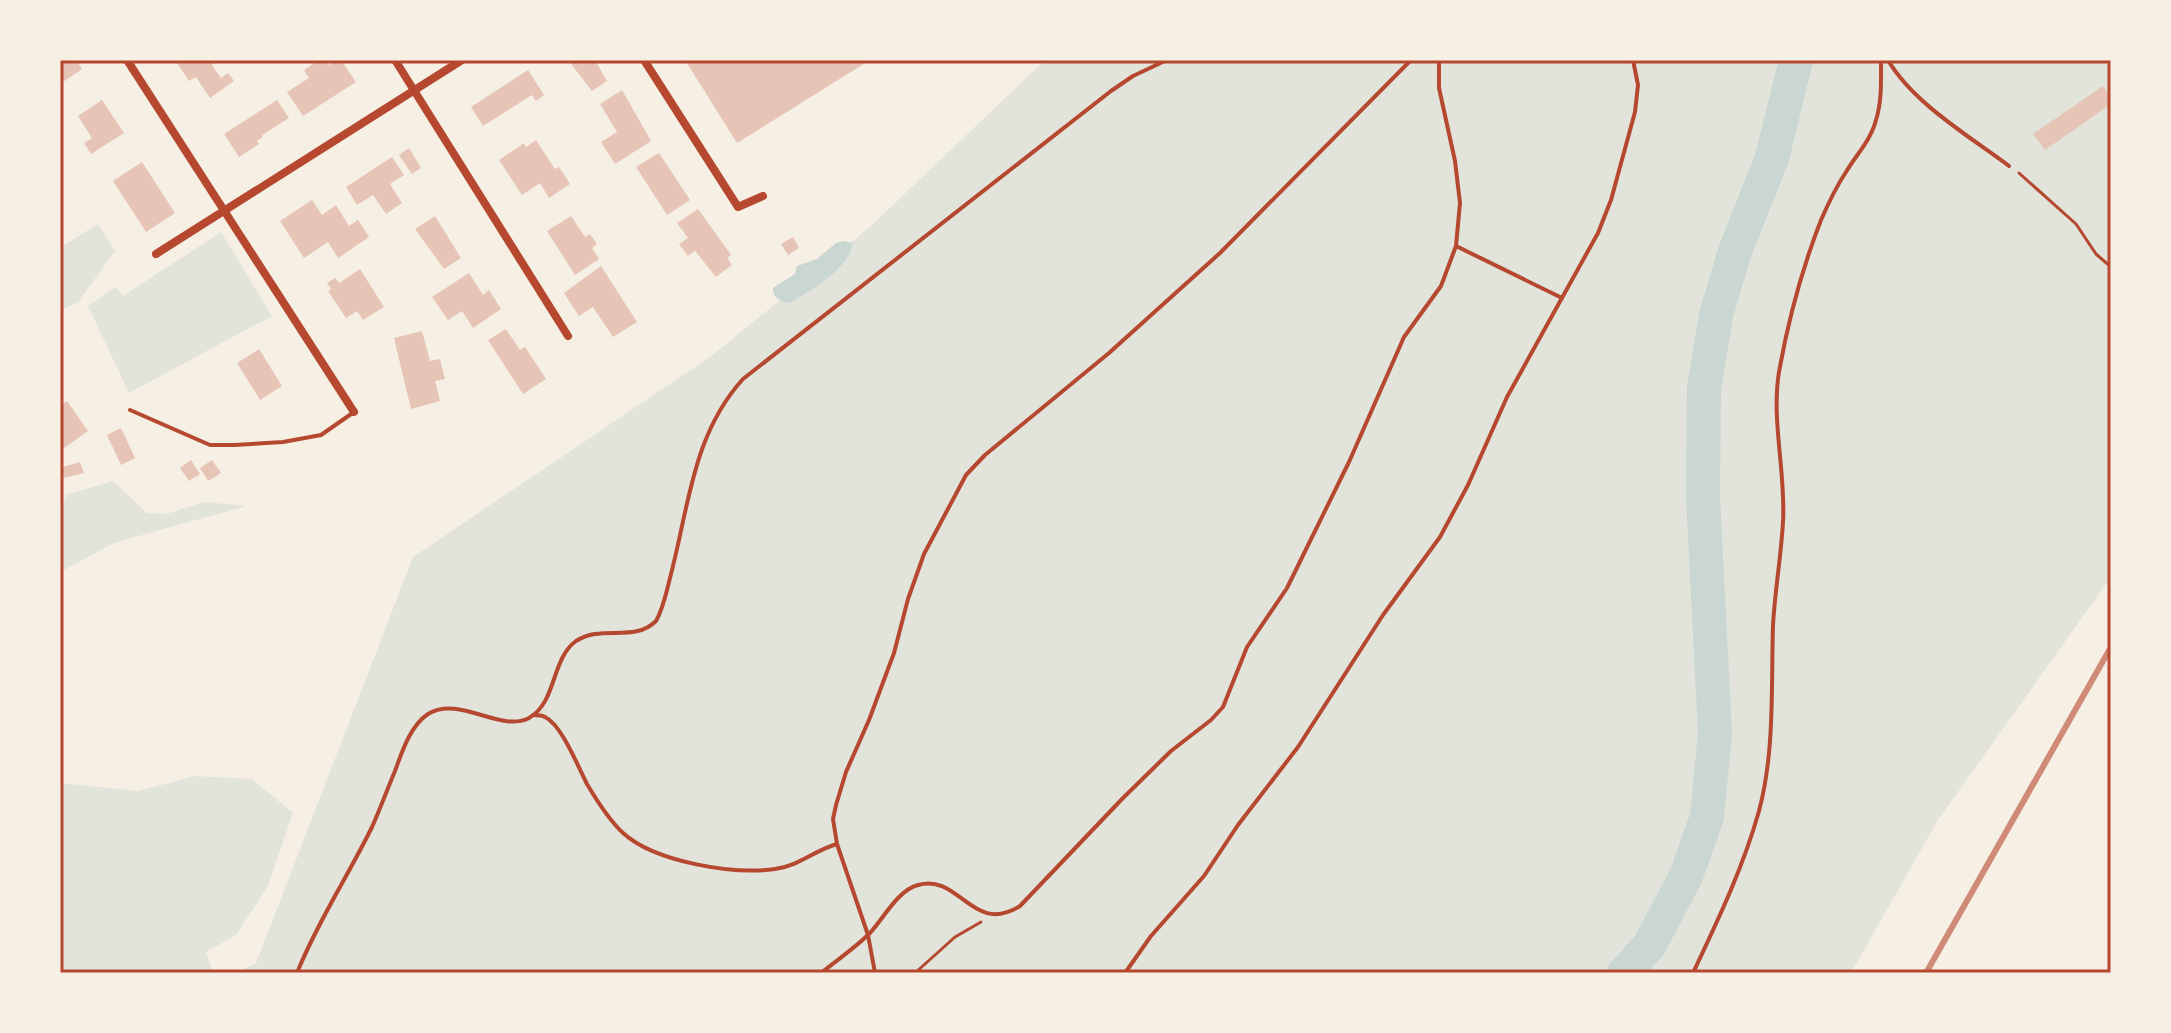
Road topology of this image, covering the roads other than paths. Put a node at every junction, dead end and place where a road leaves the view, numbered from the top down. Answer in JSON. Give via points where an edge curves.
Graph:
{"nodes":[{"id":1,"x":127,"y":60,"type":"edge"},
{"id":2,"x":395,"y":60,"type":"edge"},
{"id":3,"x":462,"y":60,"type":"edge"},
{"id":4,"x":644,"y":60,"type":"edge"},
{"id":5,"x":1167,"y":60,"type":"edge"},
{"id":6,"x":1411,"y":60,"type":"edge"},
{"id":7,"x":1439,"y":60,"type":"edge"},
{"id":8,"x":1633,"y":60,"type":"edge"},
{"id":9,"x":1881,"y":60,"type":"edge"},
{"id":10,"x":1888,"y":60,"type":"edge"},
{"id":11,"x":415,"y":90,"type":"junction"},
{"id":12,"x":2009,"y":166,"type":"road end"},
{"id":13,"x":763,"y":196,"type":"dead end"},
{"id":14,"x":224,"y":211,"type":"junction"},
{"id":15,"x":1456,"y":246,"type":"junction"},
{"id":16,"x":156,"y":254,"type":"dead end"},
{"id":17,"x":1562,"y":298,"type":"junction"},
{"id":18,"x":568,"y":336,"type":"dead end"},
{"id":19,"x":130,"y":410,"type":"dead end"},
{"id":20,"x":354,"y":412,"type":"joint"},
{"id":21,"x":533,"y":715,"type":"junction"},
{"id":22,"x":837,"y":844,"type":"junction"},
{"id":23,"x":868,"y":935,"type":"junction"},
{"id":24,"x":297,"y":973,"type":"edge"},
{"id":25,"x":821,"y":973,"type":"edge"},
{"id":26,"x":875,"y":973,"type":"edge"},
{"id":27,"x":1125,"y":973,"type":"edge"},
{"id":28,"x":1693,"y":973,"type":"edge"}],
"edges":[{"from":1,"to":14,"type":"street"},
{"from":2,"to":11,"type":"street"},
{"from":3,"to":11,"type":"street"},
{"from":4,"to":13,"type":"street","via":[[738,207]]},
{"from":5,"to":21,"type":"lane","via":[[1111,91],[743,379],[704,439],[656,621],[637,632],[597,633],[574,643]]},
{"from":6,"to":22,"type":"lane","via":[[1220,253],[966,475],[924,554],[894,653],[846,772],[833,819]]},
{"from":7,"to":15,"type":"lane","via":[[1439,88],[1460,203]]},
{"from":8,"to":17,"type":"lane","via":[[1638,85],[1625,152],[1598,233]]},
{"from":9,"to":28,"type":"lane","via":[[1876,121],[1822,220],[1797,294],[1779,373],[1783,525],[1766,778],[1735,883]]},
{"from":10,"to":12,"type":"lane","via":[[1917,95]]},
{"from":11,"to":14,"type":"street"},
{"from":11,"to":18,"type":"street"},
{"from":14,"to":16,"type":"street"},
{"from":14,"to":20,"type":"street"},
{"from":15,"to":17,"type":"lane"},
{"from":15,"to":23,"type":"lane","via":[[1441,286],[1404,337],[1287,588],[1247,647],[1223,707],[1171,751],[1012,911],[990,915],[938,884],[918,885],[908,889]]},
{"from":17,"to":27,"type":"lane","via":[[1440,537],[1298,747]]},
{"from":19,"to":20,"type":"lane","via":[[210,445],[321,435]]},
{"from":21,"to":22,"type":"lane","via":[[546,717],[557,729],[617,827],[651,850],[690,862],[760,870],[794,865]]},
{"from":21,"to":24,"type":"lane","via":[[506,720],[443,710],[419,723]]},
{"from":22,"to":23,"type":"lane"},
{"from":23,"to":25,"type":"lane"},
{"from":23,"to":26,"type":"lane"}]}
